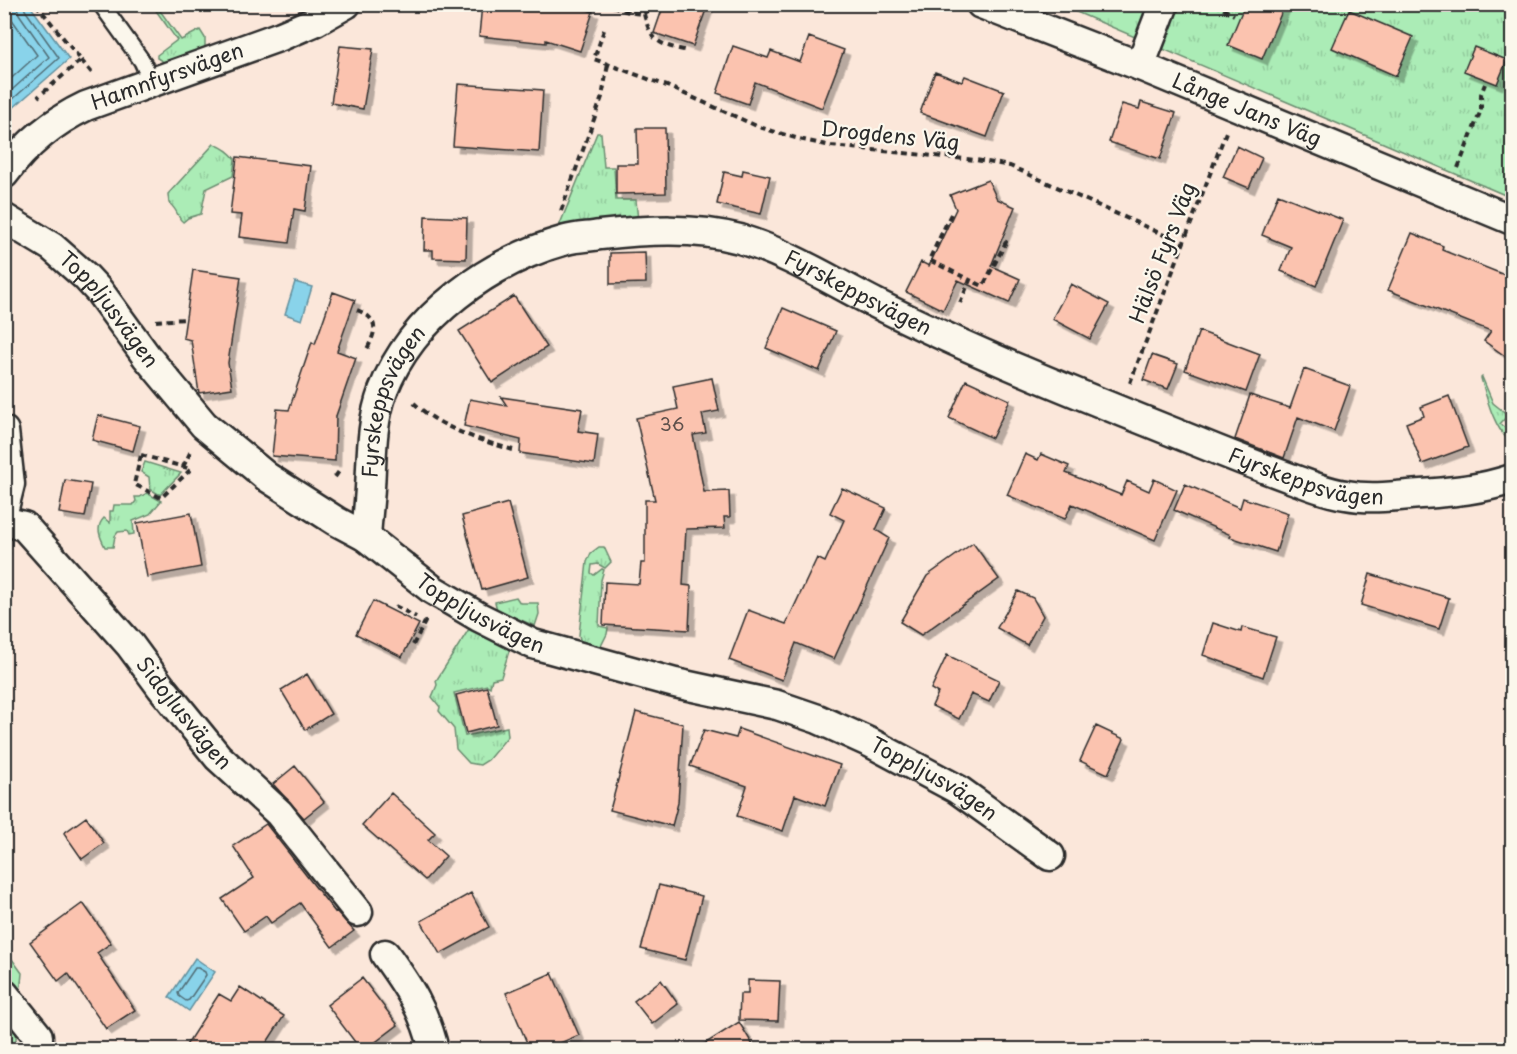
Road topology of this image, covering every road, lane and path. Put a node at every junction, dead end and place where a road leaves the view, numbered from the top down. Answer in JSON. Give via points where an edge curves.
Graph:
{"nodes":[{"id":1,"x":36,"y":4,"type":"edge"},
{"id":2,"x":101,"y":4,"type":"edge"},
{"id":3,"x":346,"y":4,"type":"edge"},
{"id":4,"x":653,"y":4,"type":"edge"},
{"id":5,"x":981,"y":4,"type":"edge"},
{"id":6,"x":1164,"y":4,"type":"edge"},
{"id":7,"x":1214,"y":4,"type":"edge"},
{"id":8,"x":613,"y":6,"type":"dead end"},
{"id":9,"x":644,"y":14,"type":"junction"},
{"id":10,"x":1234,"y":15,"type":"dead end"},
{"id":11,"x":604,"y":30,"type":"dead end"},
{"id":12,"x":688,"y":51,"type":"dead end"},
{"id":13,"x":608,"y":64,"type":"junction"},
{"id":14,"x":1140,"y":66,"type":"junction"},
{"id":15,"x":152,"y":83,"type":"junction"},
{"id":16,"x":1485,"y":84,"type":"dead end"},
{"id":17,"x":30,"y":104,"type":"dead end"},
{"id":18,"x":1236,"y":107,"type":"junction"},
{"id":19,"x":13,"y":119,"type":"dead end"},
{"id":20,"x":5,"y":122,"type":"edge"},
{"id":21,"x":4,"y":174,"type":"edge"},
{"id":22,"x":1448,"y":194,"type":"junction"},
{"id":23,"x":951,"y":214,"type":"dead end"},
{"id":24,"x":4,"y":218,"type":"edge"},
{"id":25,"x":1512,"y":219,"type":"edge"},
{"id":26,"x":1001,"y":241,"type":"dead end"},
{"id":27,"x":1182,"y":243,"type":"junction"},
{"id":28,"x":550,"y":246,"type":"junction"},
{"id":29,"x":970,"y":280,"type":"junction"},
{"id":30,"x":960,"y":303,"type":"dead end"},
{"id":31,"x":414,"y":402,"type":"dead end"},
{"id":32,"x":1119,"y":411,"type":"junction"},
{"id":33,"x":4,"y":431,"type":"edge"},
{"id":34,"x":513,"y":450,"type":"dead end"},
{"id":35,"x":141,"y":455,"type":"joint"},
{"id":36,"x":1512,"y":479,"type":"edge"},
{"id":37,"x":4,"y":508,"type":"edge"},
{"id":38,"x":4,"y":521,"type":"edge"},
{"id":39,"x":366,"y":537,"type":"junction"},
{"id":40,"x":395,"y":606,"type":"dead end"},
{"id":41,"x":413,"y":645,"type":"dead end"},
{"id":42,"x":1050,"y":856,"type":"dead end"},
{"id":43,"x":358,"y":912,"type":"dead end"},
{"id":44,"x":385,"y":954,"type":"dead end"},
{"id":45,"x":4,"y":994,"type":"edge"},
{"id":46,"x":46,"y":1045,"type":"edge"},
{"id":47,"x":434,"y":1050,"type":"edge"}],
"edges":[{"from":1,"to":17,"type":"path","via":[[81,60]]},
{"from":2,"to":15,"type":"lane","via":[[142,61]]},
{"from":3,"to":15,"type":"street","name":"Hamnfyrsvägen","via":[[281,36]]},
{"from":4,"to":9,"type":"path"},
{"from":5,"to":14,"type":"street","name":"Långe Jans Väg"},
{"from":6,"to":14,"type":"street"},
{"from":7,"to":10,"type":"path"},
{"from":8,"to":9,"type":"path"},
{"from":9,"to":12,"type":"path","via":[[656,40]]},
{"from":11,"to":13,"type":"path","name":"Drogdens Väg","via":[[594,59]]},
{"from":13,"to":27,"type":"path","name":"Drogdens Väg","via":[[759,127],[799,139],[1010,166]]},
{"from":13,"to":28,"type":"path","via":[[602,97]]},
{"from":14,"to":18,"type":"street","name":"Långe Jans Väg"},
{"from":15,"to":21,"type":"street","name":"Hamnfyrsvägen","via":[[86,106],[59,120],[27,147]]},
{"from":16,"to":22,"type":"path","via":[[1481,110]]},
{"from":18,"to":22,"type":"street","name":"Långe Jans Väg"},
{"from":18,"to":27,"type":"path","name":"Hälsö Fyrs Väg"},
{"from":19,"to":20,"type":"path"},
{"from":22,"to":25,"type":"street","name":"Långe Jans Väg"},
{"from":23,"to":29,"type":"path","via":[[929,260]]},
{"from":24,"to":39,"type":"street","name":"Toppljusvägen","via":[[52,247],[85,276],[204,425],[288,492]]},
{"from":26,"to":29,"type":"path","via":[[1006,242],[983,286]]},
{"from":27,"to":32,"type":"path","name":"Hälsö Fyrs Väg"},
{"from":28,"to":32,"type":"street","name":"Fyrskeppsvägen","via":[[567,239],[632,231],[682,231],[738,239],[778,252],[878,305]]},
{"from":28,"to":39,"type":"street","name":"Fyrskeppsvägen","via":[[504,266],[457,295],[404,350],[377,410]]},
{"from":29,"to":30,"type":"path"},
{"from":31,"to":34,"type":"path","via":[[456,430]]},
{"from":32,"to":36,"type":"street","name":"Fyrskeppsvägen","via":[[1257,466],[1343,495],[1474,490]]},
{"from":33,"to":37,"type":"street","via":[[10,484]]},
{"from":35,"to":35,"type":"path","via":[[134,484],[161,498],[191,469]]},
{"from":38,"to":43,"type":"street","name":"Sidojlusvägen","via":[[24,526],[130,645],[218,757],[279,813]]},
{"from":39,"to":42,"type":"street","name":"Toppljusvägen","via":[[433,590],[533,644],[675,684],[777,705],[871,743],[957,789]]},
{"from":40,"to":41,"type":"path","via":[[425,622]]},
{"from":44,"to":47,"type":"street","via":[[413,993]]},
{"from":45,"to":46,"type":"street"}]}
